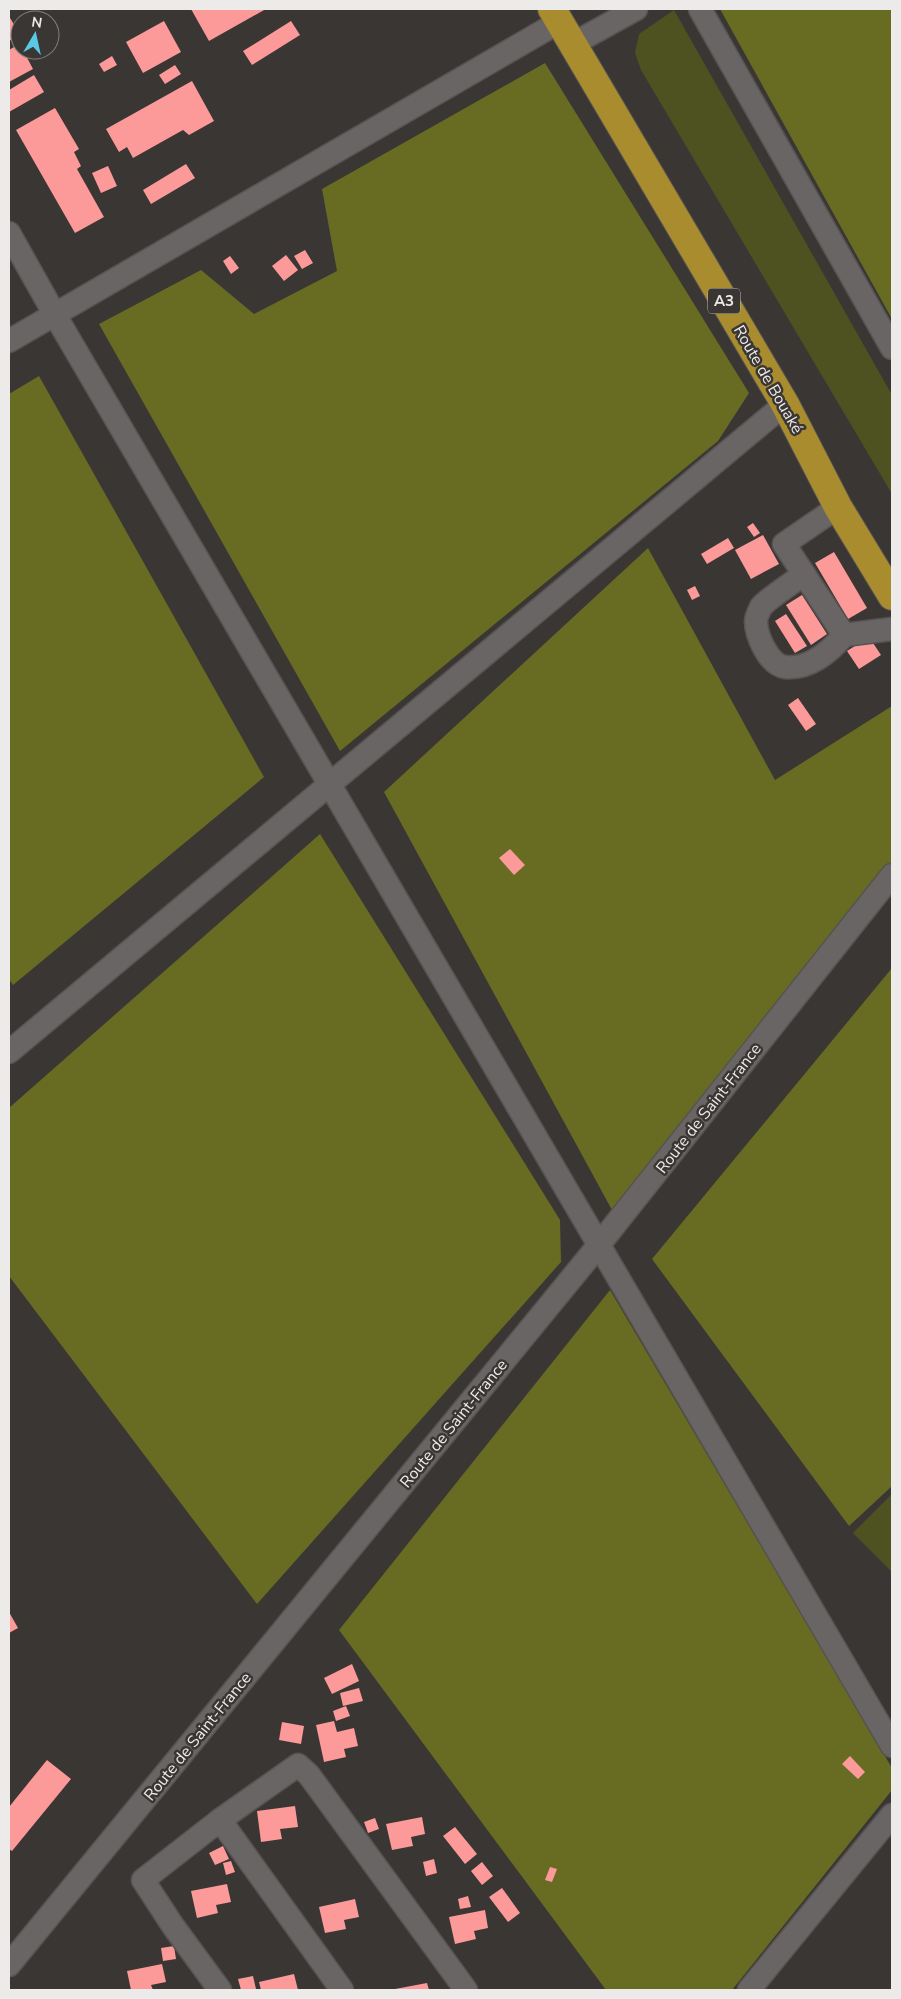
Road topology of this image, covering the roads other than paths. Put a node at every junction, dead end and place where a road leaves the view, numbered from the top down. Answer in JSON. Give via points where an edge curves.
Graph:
{"nodes":[{"id":1,"x":636,"y":9,"type":"edge"},
{"id":2,"x":700,"y":9,"type":"edge"},
{"id":3,"x":561,"y":25,"type":"edge"},
{"id":4,"x":9,"y":233,"type":"edge"},
{"id":5,"x":54,"y":315,"type":"junction"},
{"id":6,"x":9,"y":342,"type":"edge"},
{"id":7,"x":892,"y":348,"type":"edge"},
{"id":8,"x":785,"y":404,"type":"junction"},
{"id":9,"x":838,"y":507,"type":"junction"},
{"id":10,"x":804,"y":574,"type":"junction"},
{"id":11,"x":892,"y":596,"type":"edge"},
{"id":12,"x":892,"y":629,"type":"edge"},
{"id":13,"x":844,"y":635,"type":"junction"},
{"id":14,"x":330,"y":784,"type":"junction"},
{"id":15,"x":892,"y":875,"type":"edge"},
{"id":16,"x":9,"y":1052,"type":"edge"},
{"id":17,"x":598,"y":1246,"type":"junction"},
{"id":18,"x":892,"y":1746,"type":"edge"},
{"id":19,"x":892,"y":1815,"type":"edge"},
{"id":20,"x":220,"y":1820,"type":"junction"},
{"id":21,"x":9,"y":1965,"type":"edge"},
{"id":22,"x":220,"y":1990,"type":"edge"},
{"id":23,"x":342,"y":1990,"type":"edge"},
{"id":24,"x":466,"y":1990,"type":"edge"},
{"id":25,"x":749,"y":1990,"type":"edge"}],
"edges":[{"from":1,"to":3,"type":"street"},
{"from":2,"to":7,"type":"street"},
{"from":3,"to":5,"type":"street"},
{"from":3,"to":8,"type":"highway","name":"Route de Bouaké","number":"A3"},
{"from":4,"to":5,"type":"street"},
{"from":5,"to":6,"type":"street"},
{"from":5,"to":14,"type":"street"},
{"from":8,"to":9,"type":"highway","name":"Route de Bouaké","number":"A3"},
{"from":8,"to":14,"type":"street"},
{"from":9,"to":10,"type":"street","via":[[784,544]]},
{"from":9,"to":11,"type":"highway","name":"Route de Bouaké","number":"A3"},
{"from":10,"to":13,"type":"street"},
{"from":10,"to":13,"type":"street","via":[[762,606],[756,619],[758,633],[773,661],[784,667],[809,663],[828,652]]},
{"from":12,"to":13,"type":"street"},
{"from":14,"to":16,"type":"street"},
{"from":14,"to":17,"type":"street"},
{"from":15,"to":17,"type":"street","name":"Route de Saint-France"},
{"from":17,"to":18,"type":"street"},
{"from":17,"to":21,"type":"street","name":"Route de Saint-France"},
{"from":19,"to":25,"type":"street"},
{"from":20,"to":22,"type":"street","via":[[143,1880]]},
{"from":20,"to":23,"type":"street"},
{"from":20,"to":24,"type":"street","via":[[298,1765],[310,1775]]}]}
